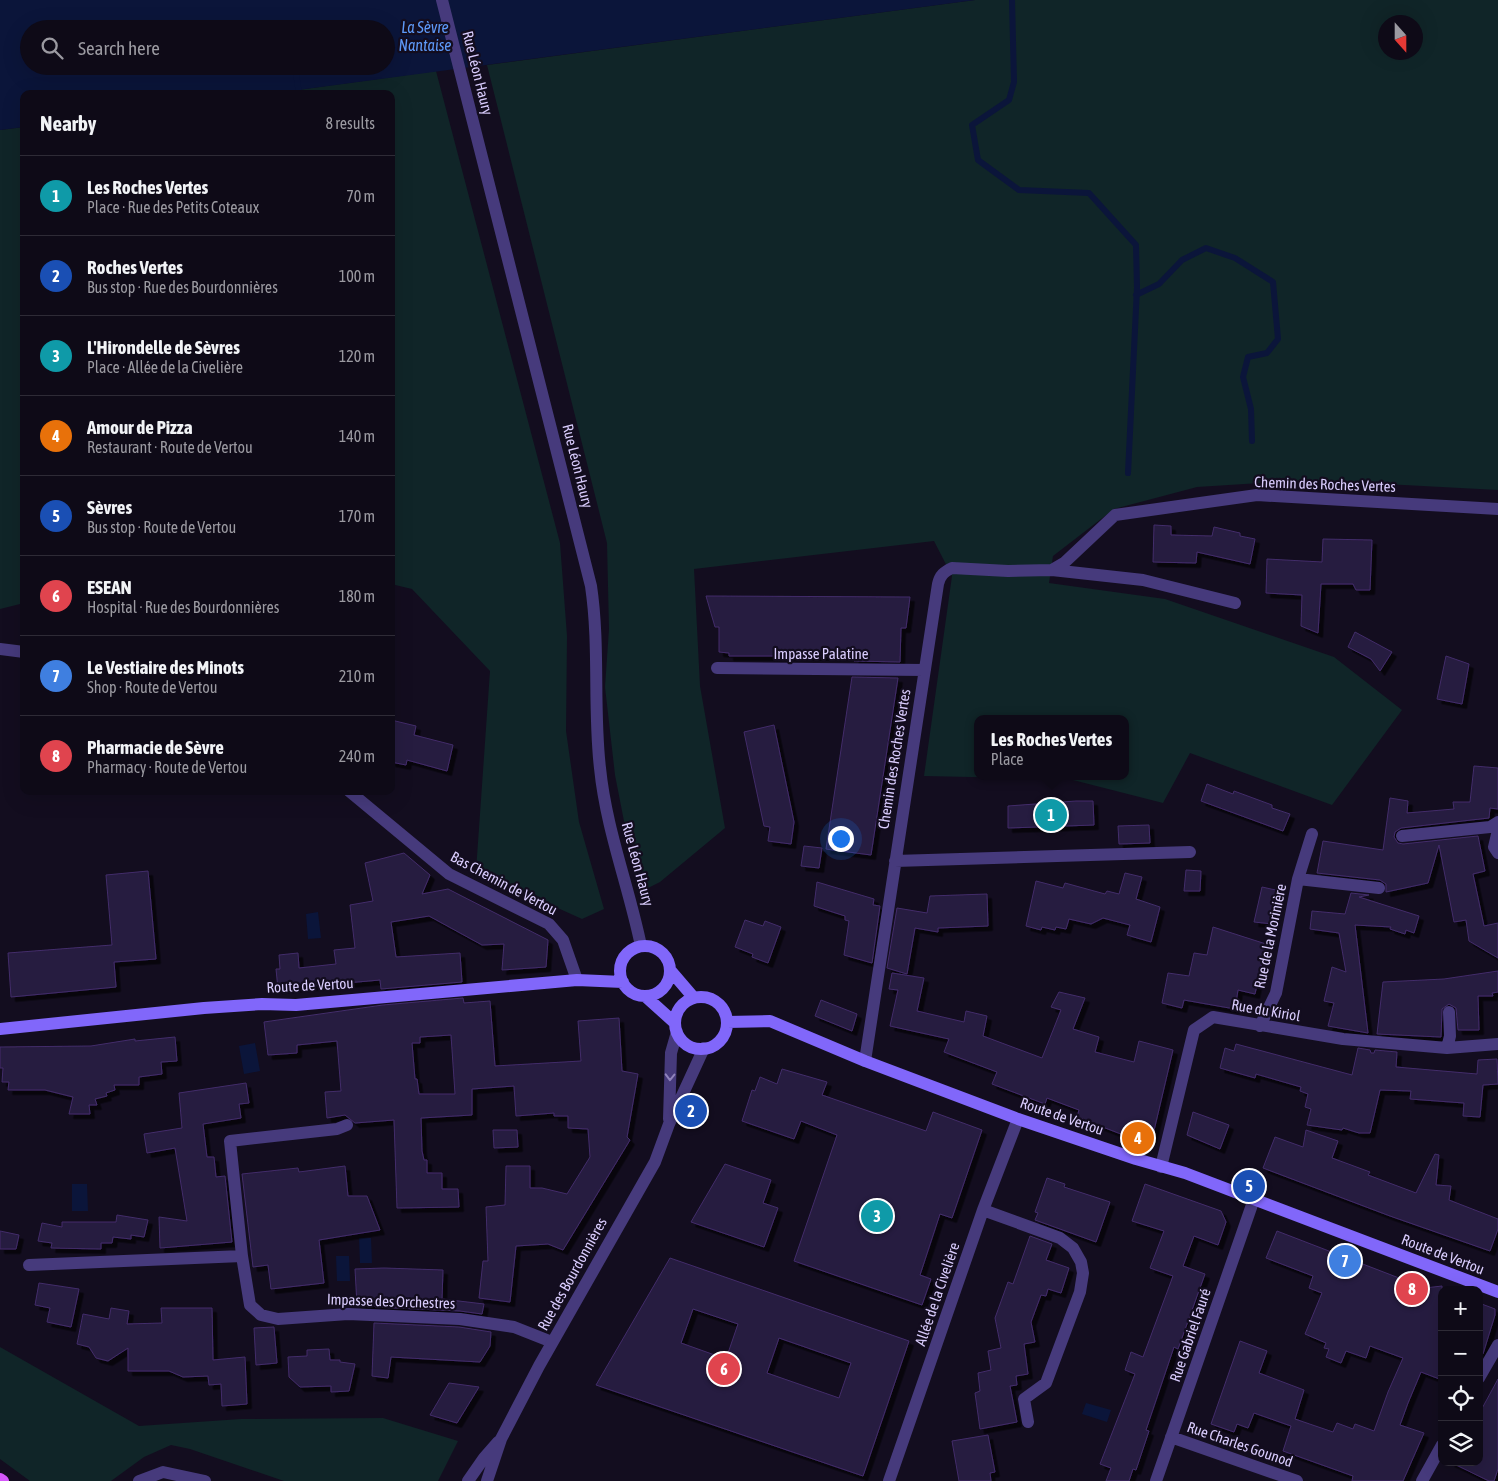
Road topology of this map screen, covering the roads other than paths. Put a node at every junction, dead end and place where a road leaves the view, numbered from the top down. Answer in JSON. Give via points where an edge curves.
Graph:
{"nodes":[{"id":1,"x":442,"y":0,"type":"edge"},
{"id":2,"x":1498,"y":509,"type":"edge"},
{"id":3,"x":1052,"y":570,"type":"junction"},
{"id":4,"x":1235,"y":603,"type":"dead end"},
{"id":5,"x":0,"y":649,"type":"edge"},
{"id":6,"x":20,"y":652,"type":"edge"},
{"id":7,"x":717,"y":668,"type":"dead end"},
{"id":8,"x":925,"y":670,"type":"junction"},
{"id":9,"x":354,"y":795,"type":"edge"},
{"id":10,"x":1498,"y":822,"type":"edge"},
{"id":11,"x":1498,"y":830,"type":"edge"},
{"id":12,"x":1312,"y":834,"type":"dead end"},
{"id":13,"x":1402,"y":836,"type":"dead end"},
{"id":14,"x":1190,"y":852,"type":"dead end"},
{"id":15,"x":1498,"y":853,"type":"edge"},
{"id":16,"x":895,"y":861,"type":"junction"},
{"id":17,"x":1298,"y":879,"type":"junction"},
{"id":18,"x":1379,"y":888,"type":"dead end"},
{"id":19,"x":641,"y":946,"type":"junction"},
{"id":20,"x":670,"y":970,"type":"junction"},
{"id":21,"x":577,"y":980,"type":"junction"},
{"id":22,"x":623,"y":982,"type":"junction"},
{"id":23,"x":645,"y":996,"type":"junction"},
{"id":24,"x":694,"y":998,"type":"junction"},
{"id":25,"x":1449,"y":1012,"type":"dead end"},
{"id":26,"x":727,"y":1022,"type":"junction"},
{"id":27,"x":1260,"y":1026,"type":"junction"},
{"id":28,"x":676,"y":1028,"type":"junction"},
{"id":29,"x":0,"y":1029,"type":"edge"},
{"id":30,"x":1498,"y":1044,"type":"edge"},
{"id":31,"x":704,"y":1048,"type":"junction"},
{"id":32,"x":1447,"y":1048,"type":"junction"},
{"id":33,"x":865,"y":1061,"type":"junction"},
{"id":34,"x":1018,"y":1119,"type":"junction"},
{"id":35,"x":669,"y":1124,"type":"junction"},
{"id":36,"x":347,"y":1125,"type":"dead end"},
{"id":37,"x":1161,"y":1167,"type":"junction"},
{"id":38,"x":1254,"y":1199,"type":"junction"},
{"id":39,"x":983,"y":1210,"type":"junction"},
{"id":40,"x":242,"y":1256,"type":"junction"},
{"id":41,"x":30,"y":1265,"type":"dead end"},
{"id":42,"x":1498,"y":1292,"type":"edge"},
{"id":43,"x":552,"y":1342,"type":"junction"},
{"id":44,"x":1498,"y":1344,"type":"edge"},
{"id":45,"x":1480,"y":1376,"type":"edge"},
{"id":46,"x":1028,"y":1422,"type":"dead end"},
{"id":47,"x":1171,"y":1437,"type":"junction"},
{"id":48,"x":501,"y":1439,"type":"junction"},
{"id":49,"x":1438,"y":1452,"type":"edge"},
{"id":50,"x":188,"y":1479,"type":"edge"},
{"id":51,"x":139,"y":1481,"type":"edge"},
{"id":52,"x":205,"y":1481,"type":"edge"},
{"id":53,"x":468,"y":1481,"type":"edge"},
{"id":54,"x":487,"y":1481,"type":"edge"},
{"id":55,"x":890,"y":1481,"type":"edge"},
{"id":56,"x":1156,"y":1481,"type":"edge"},
{"id":57,"x":1297,"y":1481,"type":"edge"},
{"id":58,"x":1422,"y":1481,"type":"edge"}],
"edges":[{"from":1,"to":19,"type":"street","name":"Rue Léon Haury","via":[[586,563],[596,630],[596,729],[600,770]]},
{"from":2,"to":3,"type":"street","name":"Chemin des Roches Vertes","via":[[1276,495],[1163,507],[1121,513],[1110,518],[1076,554]]},
{"from":3,"to":4,"type":"street","name":"Chemin des Roches Vertes","via":[[1143,580]]},
{"from":3,"to":8,"type":"street","name":"Chemin des Roches Vertes","via":[[952,568],[944,572],[940,578]]},
{"from":5,"to":6,"type":"street"},
{"from":7,"to":8,"type":"street","name":"Impasse Palatine"},
{"from":8,"to":16,"type":"street","name":"Chemin des Roches Vertes"},
{"from":9,"to":21,"type":"street","name":"Bas Chemin de Vertou","via":[[449,874],[549,924],[563,940]]},
{"from":10,"to":13,"type":"street","via":[[1490,827]]},
{"from":11,"to":15,"type":"street","via":[[1494,847]]},
{"from":12,"to":17,"type":"street","name":"Rue de la Morinière"},
{"from":14,"to":16,"type":"street"},
{"from":16,"to":33,"type":"street","name":"Chemin des Roches Vertes"},
{"from":17,"to":18,"type":"street","name":"Rue de la Morinière"},
{"from":17,"to":27,"type":"street","name":"Rue de la Morinière","via":[[1276,993]]},
{"from":19,"to":20,"type":"main road","via":[[649,946],[662,953]]},
{"from":19,"to":22,"type":"main road","via":[[627,953],[623,959],[620,975]]},
{"from":20,"to":23,"type":"main road","via":[[662,988]]},
{"from":20,"to":24,"type":"main road"},
{"from":21,"to":22,"type":"main road","name":"Route de Vertou"},
{"from":21,"to":29,"type":"main road","name":"Route de Vertou","via":[[296,1004],[204,1008]]},
{"from":22,"to":23,"type":"main road","via":[[632,992]]},
{"from":23,"to":28,"type":"main road"},
{"from":24,"to":26,"type":"main road","via":[[716,1002],[722,1007]]},
{"from":24,"to":28,"type":"main road","via":[[680,1007]]},
{"from":25,"to":32,"type":"street"},
{"from":26,"to":31,"type":"main road","via":[[723,1036],[712,1046]]},
{"from":26,"to":33,"type":"main road","name":"Route de Vertou","via":[[770,1021]]},
{"from":27,"to":32,"type":"street","name":"Rue du Kiriol","via":[[1343,1039]]},
{"from":27,"to":37,"type":"street","name":"Rue du Kiriol","via":[[1213,1017],[1194,1030]]},
{"from":28,"to":31,"type":"main road","via":[[688,1045]]},
{"from":28,"to":35,"type":"street","name":"Rue des Bourdonnières","one_way":true,"via":[[671,1053]]},
{"from":30,"to":32,"type":"street","name":"Rue du Kiriol"},
{"from":31,"to":35,"type":"street","name":"Rue des Bourdonnières"},
{"from":33,"to":34,"type":"main road","name":"Route de Vertou"},
{"from":34,"to":37,"type":"main road","name":"Route de Vertou"},
{"from":34,"to":39,"type":"street","name":"Allée de la Civelière"},
{"from":35,"to":43,"type":"street","name":"Rue des Bourdonnières","via":[[656,1162]]},
{"from":36,"to":40,"type":"street","name":"Impasse des Orchestres","via":[[337,1129],[230,1141]]},
{"from":37,"to":38,"type":"main road","name":"Route de Vertou"},
{"from":38,"to":42,"type":"main road","name":"Route de Vertou"},
{"from":38,"to":47,"type":"street","name":"Rue Gabriel Fauré"},
{"from":39,"to":46,"type":"street","via":[[1060,1238],[1073,1248],[1081,1262],[1080,1292],[1046,1383],[1024,1399]]},
{"from":39,"to":55,"type":"street","name":"Allée de la Civelière"},
{"from":40,"to":41,"type":"street"},
{"from":40,"to":43,"type":"street","name":"Impasse des Orchestres","via":[[250,1305],[261,1314],[278,1319],[348,1314],[460,1320],[514,1326]]},
{"from":43,"to":48,"type":"street","name":"Rue des Bourdonnières"},
{"from":44,"to":45,"type":"street"},
{"from":47,"to":56,"type":"street","name":"Rue Gabriel Fauré"},
{"from":47,"to":57,"type":"street","name":"Rue Charles Gounod"},
{"from":48,"to":53,"type":"street","name":"Rue des Bourdonnières"},
{"from":48,"to":54,"type":"street","name":"Rue des Bourdonnières"},
{"from":49,"to":58,"type":"street"},
{"from":50,"to":51,"type":"street","via":[[163,1472]]},
{"from":50,"to":52,"type":"street"}]}
